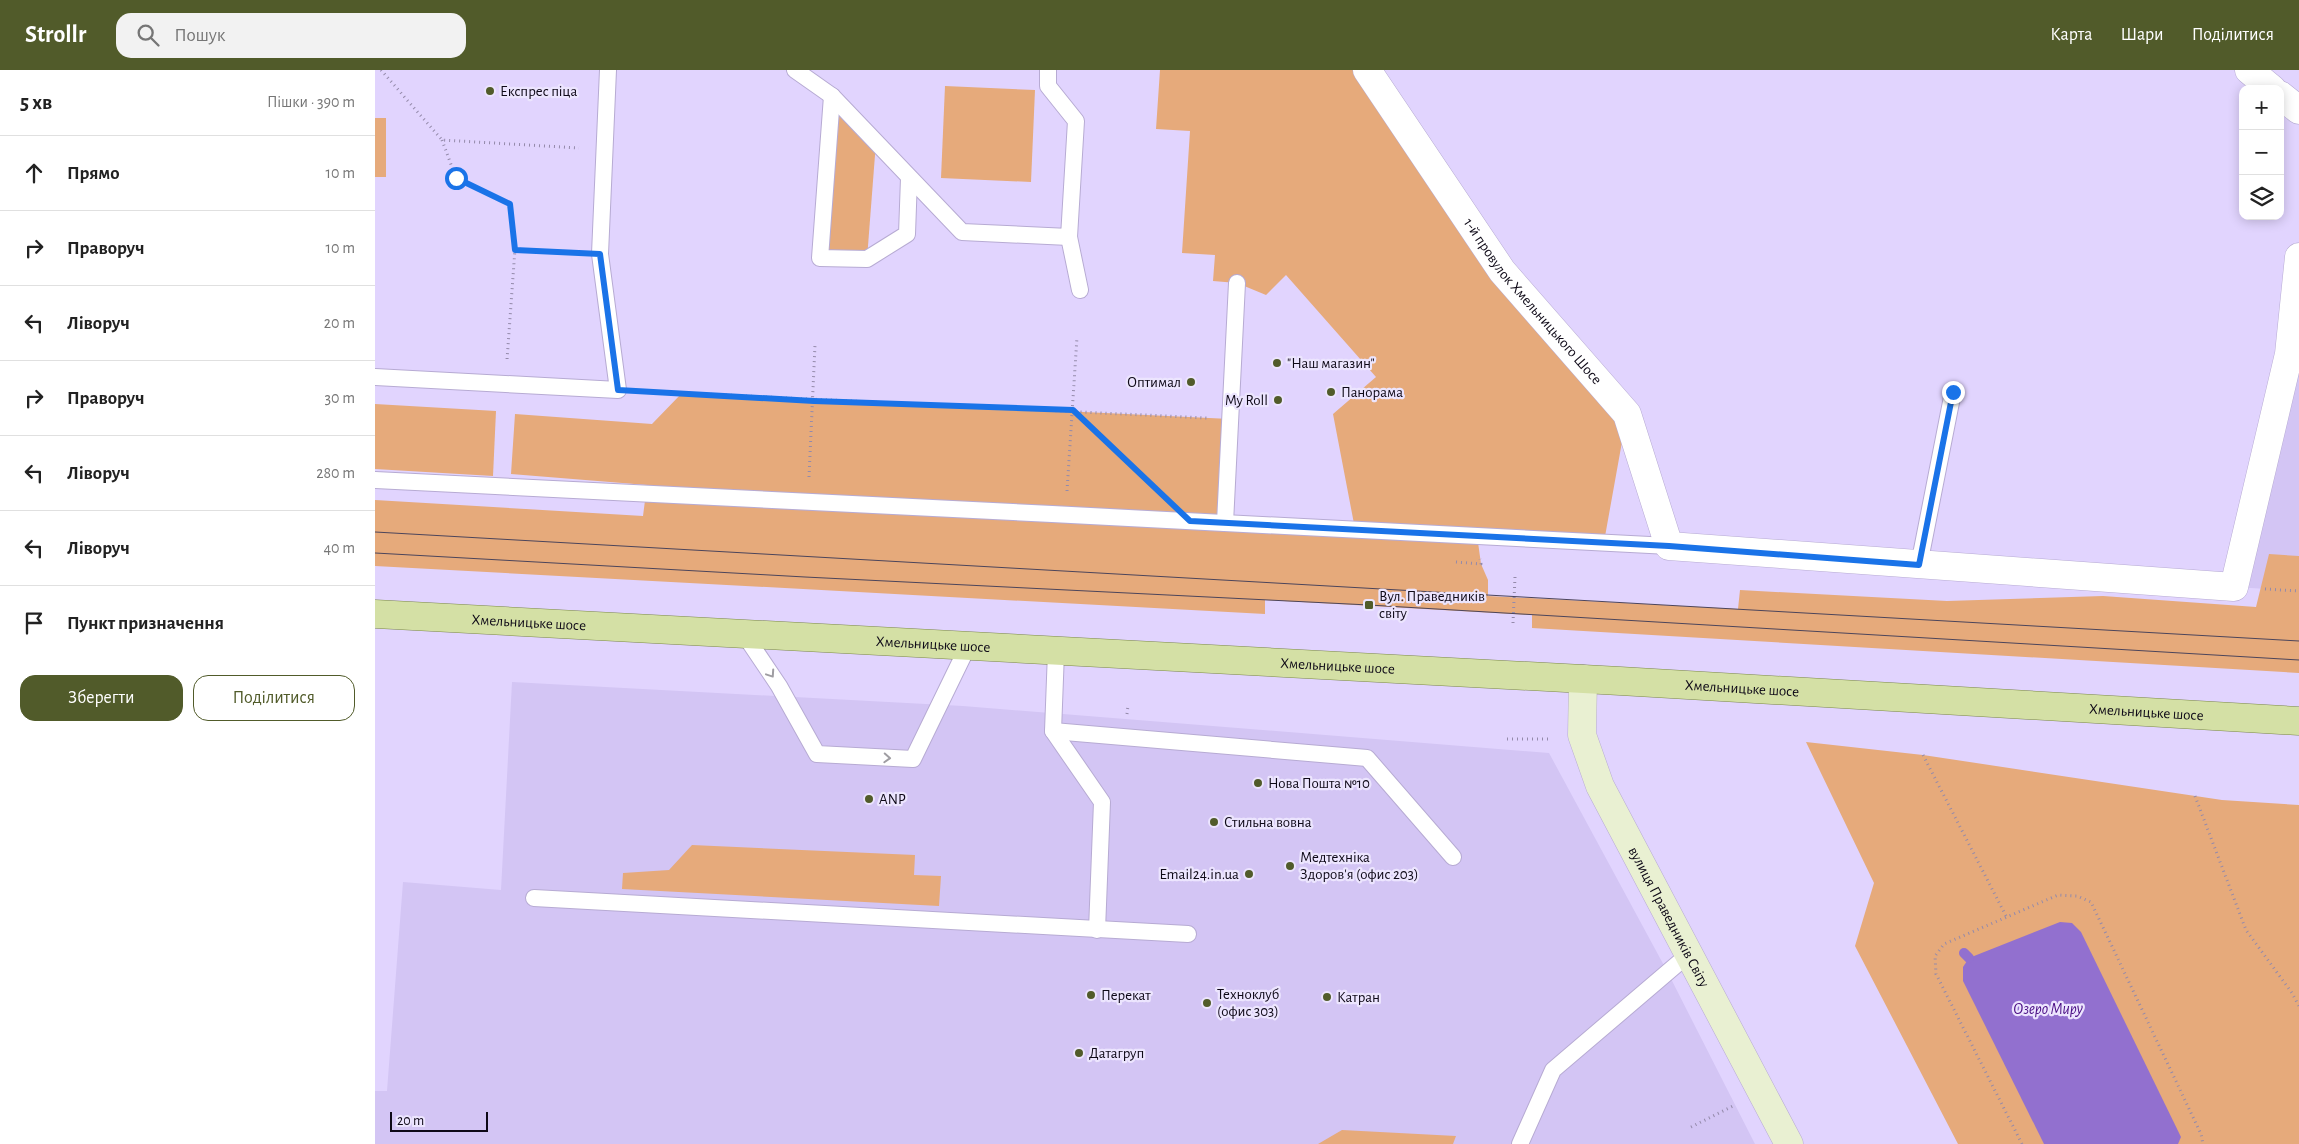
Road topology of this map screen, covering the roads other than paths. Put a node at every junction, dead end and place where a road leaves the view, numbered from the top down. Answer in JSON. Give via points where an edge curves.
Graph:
{"nodes":[{"id":1,"x":608,"y":70,"type":"edge"},
{"id":2,"x":795,"y":70,"type":"edge"},
{"id":3,"x":1049,"y":70,"type":"edge"},
{"id":4,"x":1367,"y":70,"type":"edge"},
{"id":5,"x":2249,"y":70,"type":"edge"},
{"id":6,"x":2267,"y":85,"type":"edge"},
{"id":7,"x":832,"y":96,"type":"junction"},
{"id":8,"x":2284,"y":98,"type":"edge"},
{"id":9,"x":2299,"y":110,"type":"edge"},
{"id":10,"x":909,"y":178,"type":"junction"},
{"id":11,"x":1069,"y":237,"type":"junction"},
{"id":12,"x":2299,"y":257,"type":"edge"},
{"id":13,"x":1237,"y":283,"type":"dead end"},
{"id":14,"x":1080,"y":290,"type":"dead end"},
{"id":15,"x":375,"y":377,"type":"edge"},
{"id":16,"x":1953,"y":392,"type":"dead end"},
{"id":17,"x":375,"y":480,"type":"edge"},
{"id":18,"x":1225,"y":522,"type":"junction"},
{"id":19,"x":1669,"y":546,"type":"junction"},
{"id":20,"x":1919,"y":565,"type":"junction"},
{"id":21,"x":375,"y":614,"type":"edge"},
{"id":22,"x":744,"y":634,"type":"junction"},
{"id":23,"x":968,"y":646,"type":"junction"},
{"id":24,"x":1056,"y":652,"type":"junction"},
{"id":25,"x":1583,"y":679,"type":"junction"},
{"id":26,"x":2299,"y":721,"type":"edge"},
{"id":27,"x":1053,"y":731,"type":"junction"},
{"id":28,"x":1453,"y":857,"type":"dead end"},
{"id":29,"x":534,"y":898,"type":"dead end"},
{"id":30,"x":1097,"y":930,"type":"junction"},
{"id":31,"x":1188,"y":934,"type":"dead end"},
{"id":32,"x":1689,"y":954,"type":"junction"},
{"id":33,"x":1520,"y":1144,"type":"edge"},
{"id":34,"x":1789,"y":1144,"type":"edge"}],
"edges":[{"from":1,"to":15,"type":"lane","via":[[600,254],[618,390]]},
{"from":2,"to":7,"type":"lane"},
{"from":3,"to":11,"type":"lane","via":[[1048,86],[1076,121]]},
{"from":4,"to":19,"type":"street","name":"1-й провулок Хмельницького Шосе","via":[[1502,271],[1627,414]]},
{"from":5,"to":6,"type":"street"},
{"from":7,"to":10,"type":"lane"},
{"from":7,"to":10,"type":"lane","via":[[820,258],[867,259],[907,234]]},
{"from":8,"to":9,"type":"street"},
{"from":10,"to":11,"type":"lane","via":[[962,232]]},
{"from":11,"to":14,"type":"lane"},
{"from":12,"to":20,"type":"street","via":[[2289,354],[2234,587]]},
{"from":13,"to":18,"type":"lane"},
{"from":16,"to":20,"type":"lane"},
{"from":17,"to":18,"type":"lane","via":[[807,504]]},
{"from":18,"to":19,"type":"lane"},
{"from":19,"to":20,"type":"street"},
{"from":21,"to":22,"type":"main road","name":"Хмельницьке шосе"},
{"from":22,"to":23,"type":"main road","name":"Хмельницьке шосе"},
{"from":22,"to":23,"type":"lane","one_way":true,"via":[[779,686],[817,754],[913,759]]},
{"from":23,"to":24,"type":"main road","name":"Хмельницьке шосе"},
{"from":24,"to":25,"type":"main road","name":"Хмельницьке шосе"},
{"from":24,"to":27,"type":"lane"},
{"from":25,"to":26,"type":"main road","name":"Хмельницьке шосе"},
{"from":25,"to":32,"type":"main road","name":"вулиця Праведників Світу","via":[[1582,735],[1600,786]]},
{"from":27,"to":28,"type":"lane","via":[[1367,758]]},
{"from":27,"to":30,"type":"lane","via":[[1102,802]]},
{"from":29,"to":30,"type":"lane"},
{"from":30,"to":31,"type":"lane"},
{"from":32,"to":33,"type":"lane","via":[[1553,1070]]},
{"from":32,"to":34,"type":"main road","name":"вулиця Праведників Світу"}]}
